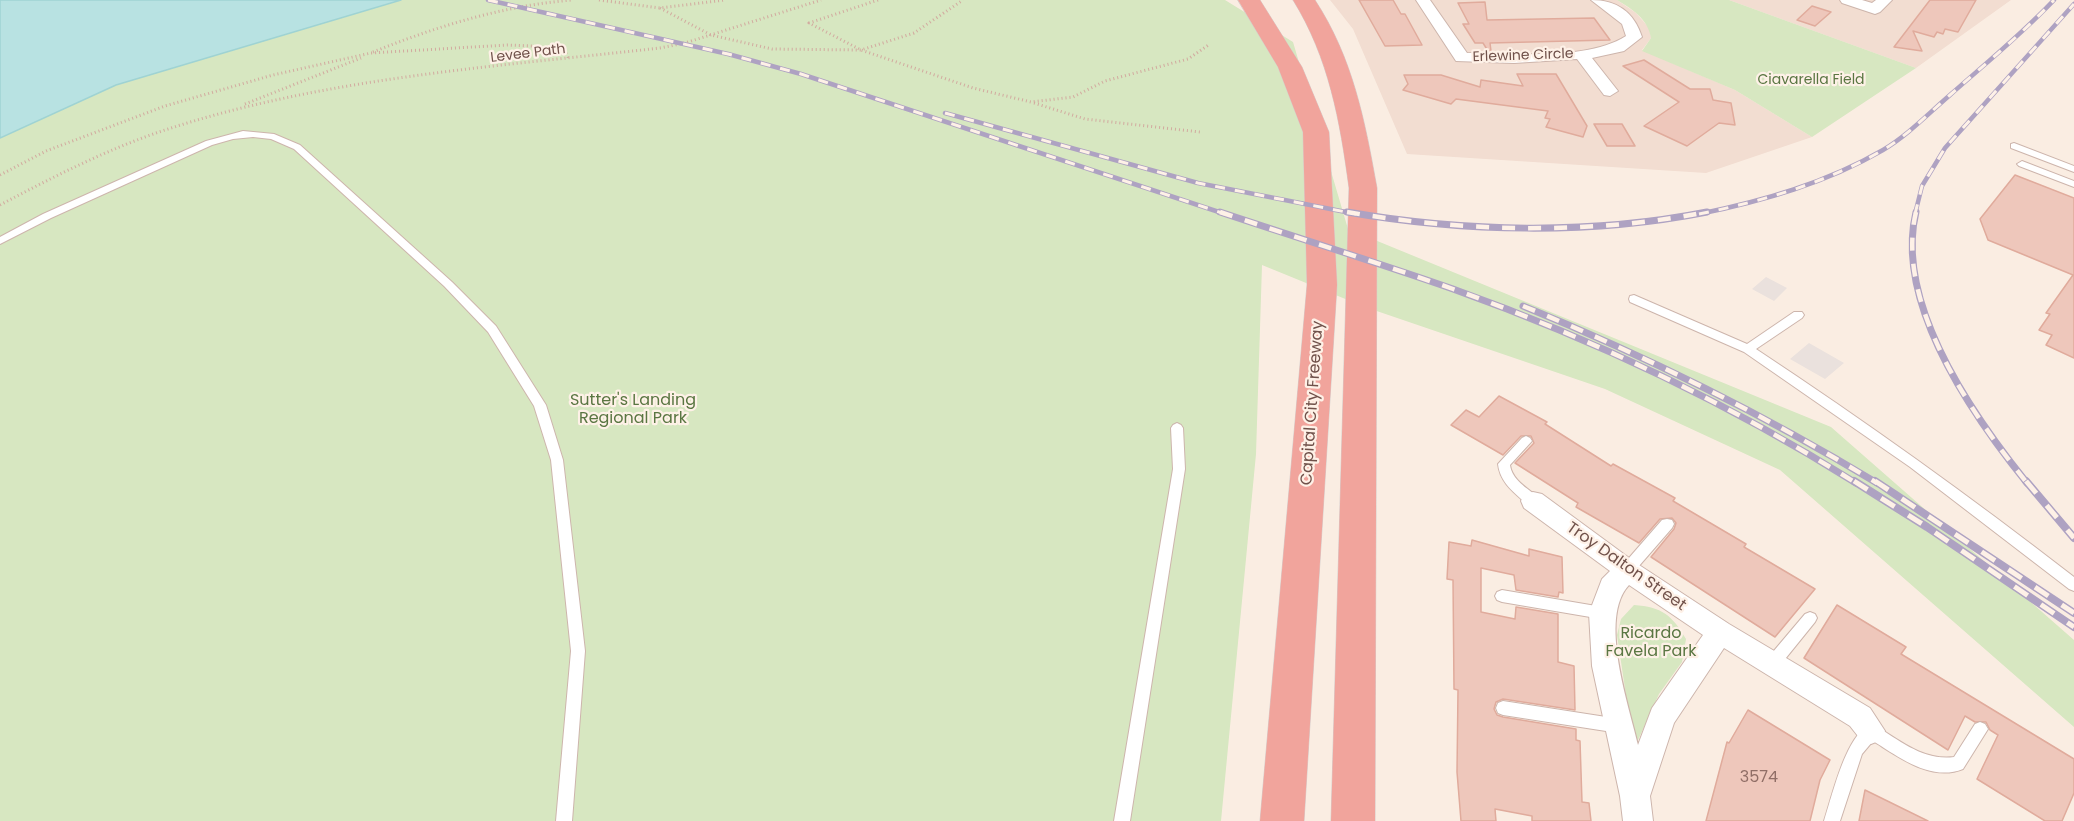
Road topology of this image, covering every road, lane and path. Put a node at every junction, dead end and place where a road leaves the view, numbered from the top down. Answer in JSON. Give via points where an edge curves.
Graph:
{"nodes":[{"id":1,"x":572,"y":0,"type":"edge"},
{"id":2,"x":599,"y":0,"type":"edge"},
{"id":3,"x":725,"y":0,"type":"edge"},
{"id":4,"x":821,"y":0,"type":"edge"},
{"id":5,"x":878,"y":0,"type":"edge"},
{"id":6,"x":963,"y":0,"type":"edge"},
{"id":7,"x":1249,"y":0,"type":"edge"},
{"id":8,"x":1304,"y":0,"type":"edge"},
{"id":9,"x":1423,"y":0,"type":"edge"},
{"id":10,"x":1598,"y":0,"type":"edge"},
{"id":11,"x":1847,"y":0,"type":"edge"},
{"id":12,"x":1885,"y":0,"type":"edge"},
{"id":13,"x":660,"y":8,"type":"junction"},
{"id":14,"x":711,"y":35,"type":"junction"},
{"id":15,"x":1210,"y":44,"type":"dead end"},
{"id":16,"x":861,"y":50,"type":"junction"},
{"id":17,"x":371,"y":53,"type":"junction"},
{"id":18,"x":1582,"y":55,"type":"junction"},
{"id":19,"x":569,"y":59,"type":"junction"},
{"id":20,"x":1610,"y":91,"type":"dead end"},
{"id":21,"x":1031,"y":102,"type":"junction"},
{"id":22,"x":234,"y":108,"type":"junction"},
{"id":23,"x":1200,"y":132,"type":"dead end"},
{"id":24,"x":2014,"y":146,"type":"dead end"},
{"id":25,"x":2022,"y":164,"type":"dead end"},
{"id":26,"x":2074,"y":169,"type":"edge"},
{"id":27,"x":0,"y":175,"type":"edge"},
{"id":28,"x":2074,"y":184,"type":"edge"},
{"id":29,"x":0,"y":205,"type":"edge"},
{"id":30,"x":0,"y":241,"type":"edge"},
{"id":31,"x":1634,"y":299,"type":"dead end"},
{"id":32,"x":1798,"y":315,"type":"dead end"},
{"id":33,"x":1748,"y":350,"type":"junction"},
{"id":34,"x":1177,"y":428,"type":"dead end"},
{"id":35,"x":1526,"y":441,"type":"dead end"},
{"id":36,"x":1533,"y":501,"type":"joint"},
{"id":37,"x":1667,"y":524,"type":"dead end"},
{"id":38,"x":1627,"y":570,"type":"junction"},
{"id":39,"x":2074,"y":585,"type":"edge"},
{"id":40,"x":1502,"y":596,"type":"dead end"},
{"id":41,"x":1602,"y":613,"type":"junction"},
{"id":42,"x":1810,"y":618,"type":"dead end"},
{"id":43,"x":1720,"y":632,"type":"junction"},
{"id":44,"x":1772,"y":664,"type":"junction"},
{"id":45,"x":1503,"y":708,"type":"dead end"},
{"id":46,"x":1619,"y":726,"type":"junction"},
{"id":47,"x":1980,"y":729,"type":"dead end"},
{"id":48,"x":1870,"y":731,"type":"junction"},
{"id":49,"x":1636,"y":808,"type":"edge"},
{"id":50,"x":564,"y":821,"type":"edge"},
{"id":51,"x":1122,"y":821,"type":"edge"},
{"id":52,"x":1282,"y":821,"type":"edge"},
{"id":53,"x":1353,"y":821,"type":"edge"},
{"id":54,"x":1832,"y":821,"type":"edge"}],
"edges":[{"from":1,"to":17,"type":"path","name":"Levee Path","via":[[489,12]]},
{"from":2,"to":13,"type":"path"},
{"from":3,"to":13,"type":"path"},
{"from":4,"to":14,"type":"path","name":"Levee Path"},
{"from":5,"to":16,"type":"path","via":[[809,23]]},
{"from":6,"to":16,"type":"path","via":[[914,33]]},
{"from":7,"to":52,"type":"highway","name":"Capital City Freeway","via":[[1290,67],[1316,132],[1322,285]]},
{"from":8,"to":53,"type":"highway","via":[[1322,28],[1341,73],[1363,188]]},
{"from":9,"to":18,"type":"street","name":"Erlewine Circle","via":[[1462,58]]},
{"from":10,"to":18,"type":"street","name":"Erlewine Circle","via":[[1629,20],[1635,29],[1627,45]]},
{"from":11,"to":12,"type":"street","via":[[1875,9]]},
{"from":13,"to":14,"type":"path"},
{"from":14,"to":16,"type":"path","via":[[772,49]]},
{"from":14,"to":19,"type":"path","name":"Levee Path","via":[[660,48]]},
{"from":15,"to":21,"type":"path","via":[[1188,59],[1105,81],[1073,97]]},
{"from":16,"to":21,"type":"path","via":[[973,88]]},
{"from":17,"to":19,"type":"path","via":[[533,46],[566,53]]},
{"from":17,"to":22,"type":"path","name":"Levee Path"},
{"from":17,"to":27,"type":"path","name":"Levee Path","via":[[273,75],[165,106],[46,151]]},
{"from":18,"to":20,"type":"street","name":"Erlewine Circle"},
{"from":19,"to":22,"type":"path","name":"Levee Path","via":[[368,83]]},
{"from":21,"to":23,"type":"path","via":[[1085,119]]},
{"from":22,"to":29,"type":"path","name":"Levee Path","via":[[145,135],[35,184]]},
{"from":24,"to":26,"type":"lane"},
{"from":25,"to":28,"type":"lane"},
{"from":30,"to":50,"type":"lane","via":[[208,143],[236,134],[260,133],[297,147],[492,329],[540,405],[557,460],[578,651]]},
{"from":31,"to":33,"type":"lane"},
{"from":32,"to":33,"type":"lane"},
{"from":33,"to":39,"type":"lane","via":[[1930,473]]},
{"from":34,"to":51,"type":"lane","via":[[1179,469]]},
{"from":35,"to":36,"type":"lane","via":[[1504,464],[1505,473]]},
{"from":36,"to":38,"type":"street","name":"Troy Dalton Street"},
{"from":37,"to":38,"type":"lane"},
{"from":38,"to":41,"type":"street","via":[[1611,587]]},
{"from":38,"to":43,"type":"street","name":"Troy Dalton Street"},
{"from":40,"to":41,"type":"lane"},
{"from":41,"to":46,"type":"street","via":[[1606,666]]},
{"from":42,"to":44,"type":"lane"},
{"from":43,"to":44,"type":"street","name":"Troy Dalton Street"},
{"from":43,"to":49,"type":"street","via":[[1662,717]]},
{"from":44,"to":48,"type":"street","name":"Troy Dalton Street","via":[[1860,717]]},
{"from":45,"to":46,"type":"lane"},
{"from":46,"to":49,"type":"street"},
{"from":47,"to":48,"type":"lane","via":[[1958,764],[1948,767],[1916,759]]},
{"from":48,"to":54,"type":"lane","via":[[1856,750]]}]}
